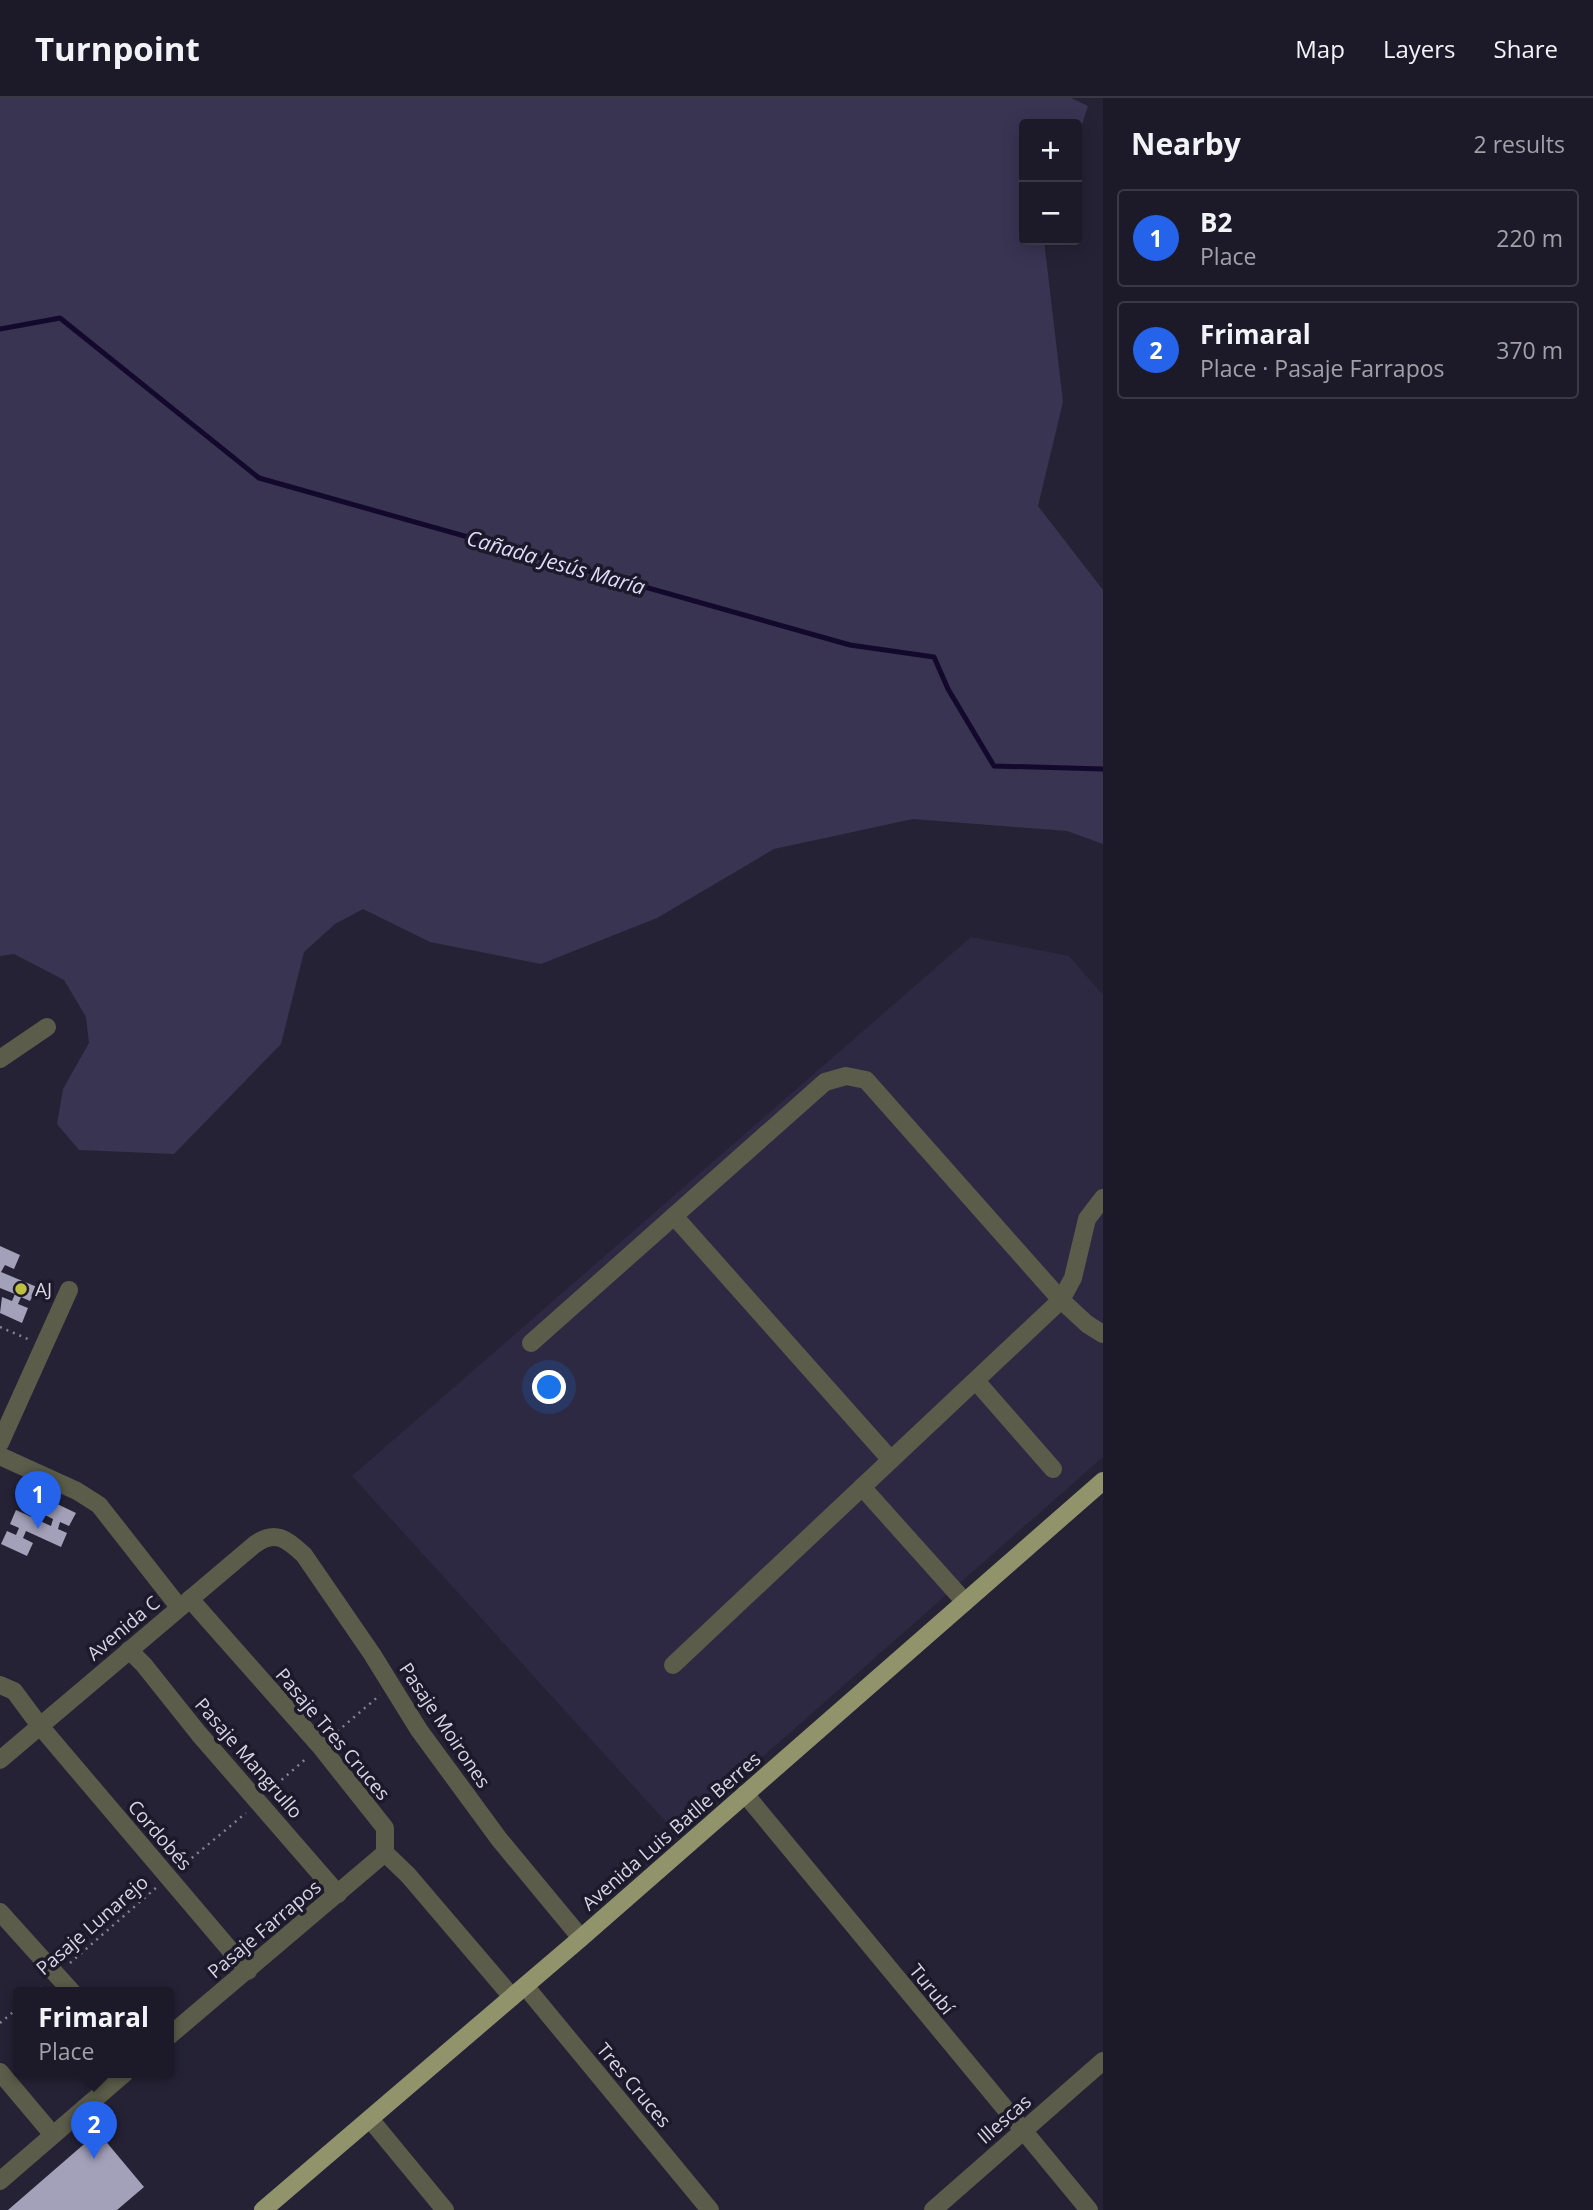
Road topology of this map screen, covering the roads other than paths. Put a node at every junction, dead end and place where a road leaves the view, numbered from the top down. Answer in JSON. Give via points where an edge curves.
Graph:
{"nodes":[{"id":1,"x":47,"y":1027,"type":"dead end"},
{"id":2,"x":0,"y":1059,"type":"edge"},
{"id":3,"x":1103,"y":1198,"type":"edge"},
{"id":4,"x":674,"y":1216,"type":"junction"},
{"id":5,"x":69,"y":1290,"type":"dead end"},
{"id":6,"x":1061,"y":1300,"type":"junction"},
{"id":7,"x":1103,"y":1334,"type":"edge"},
{"id":8,"x":531,"y":1343,"type":"dead end"},
{"id":9,"x":976,"y":1381,"type":"junction"},
{"id":10,"x":0,"y":1443,"type":"edge"},
{"id":11,"x":0,"y":1456,"type":"edge"},
{"id":12,"x":891,"y":1460,"type":"junction"},
{"id":13,"x":1053,"y":1469,"type":"dead end"},
{"id":14,"x":1103,"y":1481,"type":"edge"},
{"id":15,"x":862,"y":1488,"type":"junction"},
{"id":16,"x":277,"y":1536,"type":"joint"},
{"id":17,"x":965,"y":1602,"type":"junction"},
{"id":18,"x":185,"y":1603,"type":"junction"},
{"id":19,"x":129,"y":1650,"type":"junction"},
{"id":20,"x":673,"y":1665,"type":"dead end"},
{"id":21,"x":0,"y":1685,"type":"edge"},
{"id":22,"x":40,"y":1726,"type":"junction"},
{"id":23,"x":0,"y":1760,"type":"edge"},
{"id":24,"x":745,"y":1794,"type":"junction"},
{"id":25,"x":385,"y":1853,"type":"junction"},
{"id":26,"x":338,"y":1894,"type":"junction"},
{"id":27,"x":0,"y":1912,"type":"edge"},
{"id":28,"x":581,"y":1938,"type":"junction"},
{"id":29,"x":248,"y":1971,"type":"junction"},
{"id":30,"x":68,"y":1987,"type":"edge"},
{"id":31,"x":518,"y":1991,"type":"junction"},
{"id":32,"x":174,"y":2032,"type":"edge"},
{"id":33,"x":1103,"y":2061,"type":"edge"},
{"id":34,"x":0,"y":2072,"type":"edge"},
{"id":35,"x":119,"y":2078,"type":"edge"},
{"id":36,"x":370,"y":2119,"type":"junction"},
{"id":37,"x":1022,"y":2131,"type":"junction"},
{"id":38,"x":53,"y":2135,"type":"junction"},
{"id":39,"x":0,"y":2181,"type":"edge"},
{"id":40,"x":263,"y":2210,"type":"edge"},
{"id":41,"x":445,"y":2210,"type":"edge"},
{"id":42,"x":710,"y":2210,"type":"edge"},
{"id":43,"x":933,"y":2210,"type":"edge"},
{"id":44,"x":1089,"y":2210,"type":"edge"}],
"edges":[{"from":1,"to":2,"type":"street"},
{"from":3,"to":6,"type":"street","via":[[1087,1219],[1073,1278]]},
{"from":4,"to":6,"type":"street","via":[[825,1082],[846,1076],[866,1080]]},
{"from":4,"to":8,"type":"street"},
{"from":4,"to":12,"type":"street"},
{"from":5,"to":10,"type":"street"},
{"from":6,"to":7,"type":"street"},
{"from":6,"to":9,"type":"street"},
{"from":9,"to":12,"type":"street"},
{"from":9,"to":13,"type":"street"},
{"from":11,"to":18,"type":"street","name":"Pasaje Tres Cruces","via":[[99,1505]]},
{"from":12,"to":15,"type":"street"},
{"from":14,"to":17,"type":"main road","name":"Avenida Luis Batlle Berres"},
{"from":15,"to":17,"type":"street"},
{"from":15,"to":20,"type":"street"},
{"from":16,"to":18,"type":"street","name":"Avenida C","via":[[264,1537]]},
{"from":16,"to":28,"type":"street","name":"Pasaje Moirones","via":[[304,1555],[419,1730],[499,1839]]},
{"from":17,"to":24,"type":"main road","name":"Avenida Luis Batlle Berres"},
{"from":18,"to":19,"type":"street","name":"Avenida C"},
{"from":18,"to":25,"type":"street","name":"Pasaje Tres Cruces","via":[[320,1746],[385,1828]]},
{"from":19,"to":22,"type":"street","name":"Avenida C"},
{"from":19,"to":26,"type":"street","name":"Pasaje Mangrullo"},
{"from":21,"to":22,"type":"street","name":"Cordobés","via":[[14,1691]]},
{"from":22,"to":23,"type":"street","name":"Avenida C"},
{"from":22,"to":29,"type":"street","name":"Cordobés"},
{"from":24,"to":28,"type":"main road","name":"Avenida Luis Batlle Berres"},
{"from":24,"to":37,"type":"street","name":"Turubí"},
{"from":25,"to":26,"type":"street","name":"Pasaje Farrapos"},
{"from":25,"to":31,"type":"street"},
{"from":26,"to":29,"type":"street","name":"Pasaje Farrapos"},
{"from":27,"to":30,"type":"street"},
{"from":28,"to":31,"type":"main road","name":"Avenida Luis Batlle Berres"},
{"from":29,"to":32,"type":"street","name":"Pasaje Farrapos"},
{"from":31,"to":36,"type":"main road","name":"Avenida Luis Batlle Berres"},
{"from":31,"to":42,"type":"street","name":"Tres Cruces"},
{"from":33,"to":37,"type":"street","name":"Illescas"},
{"from":34,"to":38,"type":"street"},
{"from":35,"to":38,"type":"street"},
{"from":36,"to":40,"type":"main road","name":"Avenida Luis Batlle Berres"},
{"from":36,"to":41,"type":"street"},
{"from":37,"to":43,"type":"street","name":"Illescas"},
{"from":37,"to":44,"type":"street","name":"Turubí"},
{"from":38,"to":39,"type":"street"}]}
